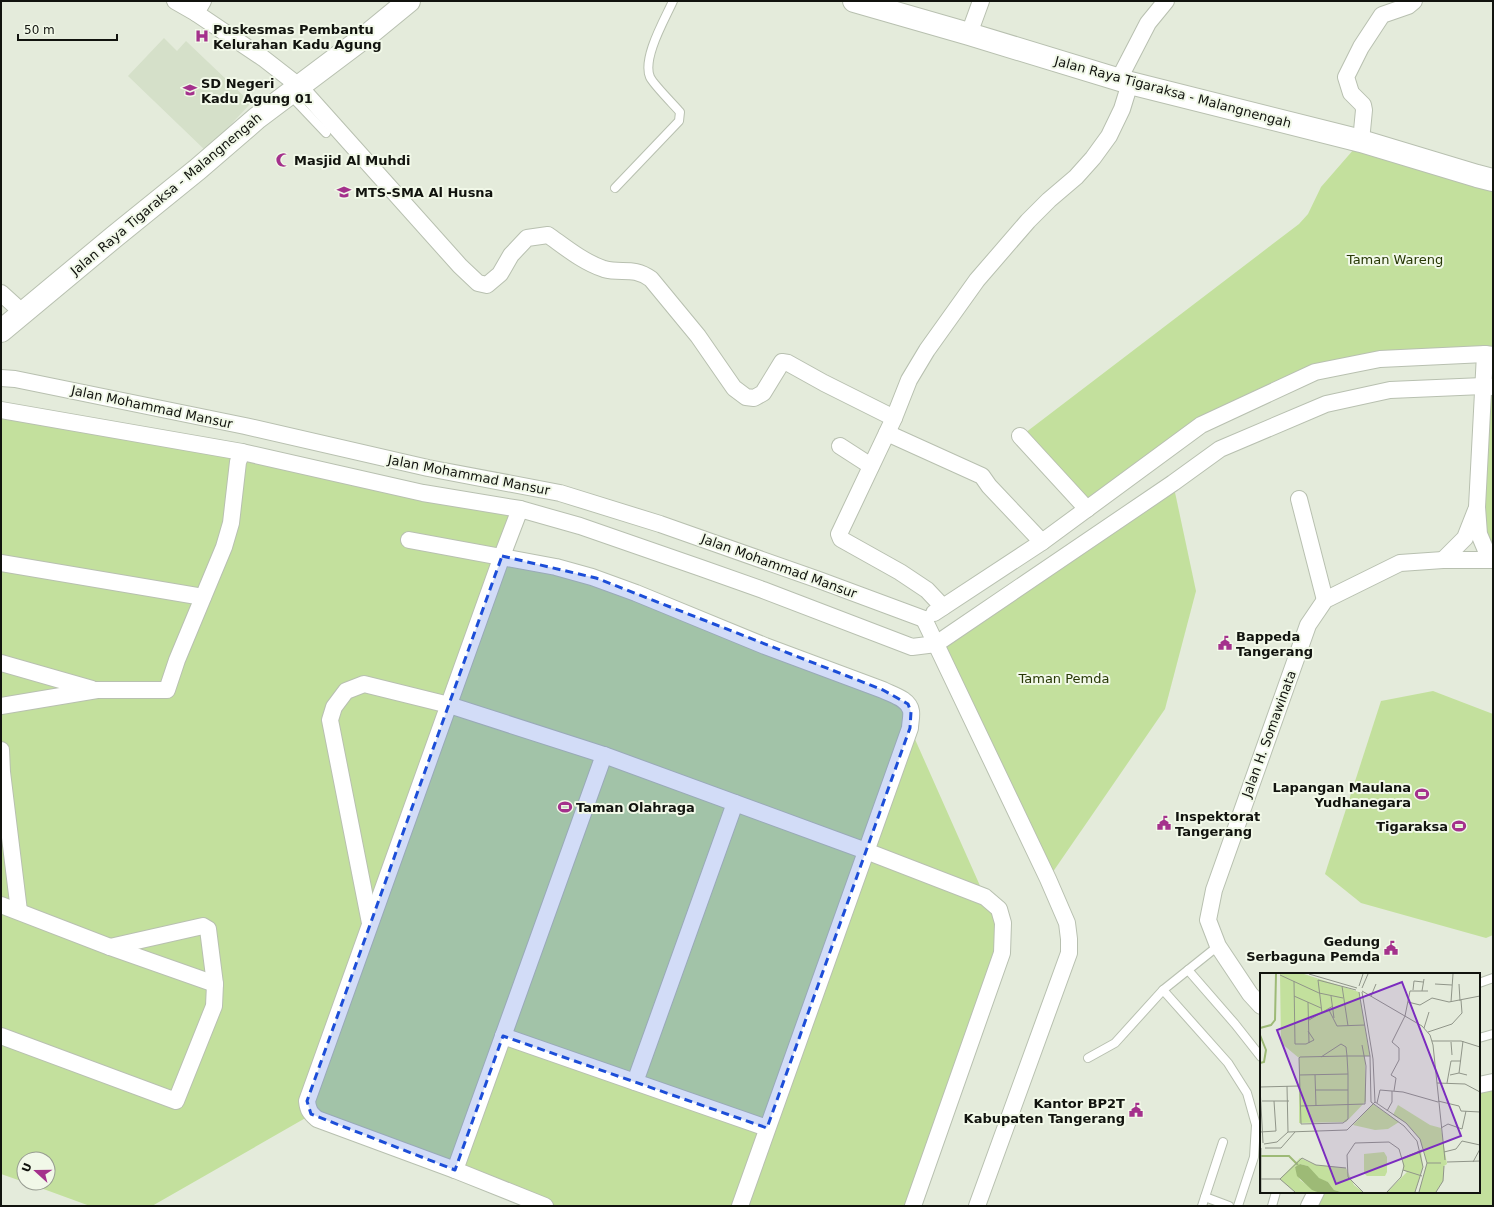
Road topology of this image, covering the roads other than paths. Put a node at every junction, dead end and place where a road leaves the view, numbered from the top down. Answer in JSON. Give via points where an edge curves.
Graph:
{"nodes":[{"id":1,"x":175,"y":1,"type":"edge"},
{"id":2,"x":409,"y":1,"type":"edge"},
{"id":3,"x":673,"y":1,"type":"edge"},
{"id":4,"x":854,"y":1,"type":"edge"},
{"id":5,"x":981,"y":1,"type":"edge"},
{"id":6,"x":1166,"y":1,"type":"edge"},
{"id":7,"x":1414,"y":1,"type":"edge"},
{"id":8,"x":200,"y":7,"type":"edge"},
{"id":9,"x":969,"y":34,"type":"junction"},
{"id":10,"x":1124,"y":81,"type":"junction"},
{"id":11,"x":294,"y":90,"type":"junction"},
{"id":12,"x":326,"y":133,"type":"dead end"},
{"id":13,"x":1361,"y":141,"type":"junction"},
{"id":14,"x":1493,"y":180,"type":"edge"},
{"id":15,"x":615,"y":188,"type":"dead end"},
{"id":16,"x":1,"y":292,"type":"edge"},
{"id":17,"x":23,"y":313,"type":"junction"},
{"id":18,"x":1,"y":331,"type":"edge"},
{"id":19,"x":1489,"y":354,"type":"edge"},
{"id":20,"x":1,"y":378,"type":"edge"},
{"id":21,"x":1488,"y":387,"type":"edge"},
{"id":22,"x":1,"y":410,"type":"edge"},
{"id":23,"x":894,"y":418,"type":"junction"},
{"id":24,"x":887,"y":433,"type":"junction"},
{"id":25,"x":1020,"y":436,"type":"dead end"},
{"id":26,"x":840,"y":446,"type":"dead end"},
{"id":27,"x":242,"y":452,"type":"junction"},
{"id":28,"x":871,"y":466,"type":"junction"},
{"id":29,"x":1299,"y":499,"type":"dead end"},
{"id":30,"x":1477,"y":507,"type":"junction"},
{"id":31,"x":520,"y":509,"type":"junction"},
{"id":32,"x":1087,"y":509,"type":"junction"},
{"id":33,"x":409,"y":540,"type":"dead end"},
{"id":34,"x":1042,"y":542,"type":"junction"},
{"id":35,"x":502,"y":556,"type":"junction"},
{"id":36,"x":1443,"y":560,"type":"junction"},
{"id":37,"x":1491,"y":560,"type":"edge"},
{"id":38,"x":1,"y":563,"type":"edge"},
{"id":39,"x":203,"y":598,"type":"junction"},
{"id":40,"x":1326,"y":600,"type":"junction"},
{"id":41,"x":943,"y":607,"type":"junction"},
{"id":42,"x":924,"y":619,"type":"junction"},
{"id":43,"x":936,"y":644,"type":"junction"},
{"id":44,"x":1,"y":663,"type":"edge"},
{"id":45,"x":97,"y":690,"type":"junction"},
{"id":46,"x":449,"y":705,"type":"junction"},
{"id":47,"x":1,"y":706,"type":"edge"},
{"id":48,"x":1,"y":750,"type":"edge"},
{"id":49,"x":604,"y":755,"type":"junction"},
{"id":50,"x":2,"y":772,"type":"edge"},
{"id":51,"x":735,"y":803,"type":"junction"},
{"id":52,"x":866,"y":851,"type":"junction"},
{"id":53,"x":1,"y":904,"type":"edge"},
{"id":54,"x":19,"y":911,"type":"junction"},
{"id":55,"x":370,"y":923,"type":"junction"},
{"id":56,"x":1218,"y":946,"type":"junction"},
{"id":57,"x":110,"y":947,"type":"junction"},
{"id":58,"x":1188,"y":970,"type":"junction"},
{"id":59,"x":1493,"y":978,"type":"edge"},
{"id":60,"x":1480,"y":983,"type":"edge"},
{"id":61,"x":215,"y":984,"type":"junction"},
{"id":62,"x":1163,"y":990,"type":"junction"},
{"id":63,"x":1260,"y":1005,"type":"edge"},
{"id":64,"x":1493,"y":1034,"type":"edge"},
{"id":65,"x":1,"y":1036,"type":"edge"},
{"id":66,"x":503,"y":1036,"type":"junction"},
{"id":67,"x":1480,"y":1038,"type":"edge"},
{"id":68,"x":1260,"y":1056,"type":"edge"},
{"id":69,"x":1088,"y":1058,"type":"dead end"},
{"id":70,"x":635,"y":1082,"type":"junction"},
{"id":71,"x":1493,"y":1082,"type":"edge"},
{"id":72,"x":1480,"y":1085,"type":"edge"},
{"id":73,"x":767,"y":1128,"type":"junction"},
{"id":74,"x":1223,"y":1142,"type":"dead end"},
{"id":75,"x":455,"y":1170,"type":"junction"},
{"id":76,"x":1276,"y":1193,"type":"edge"},
{"id":77,"x":1316,"y":1193,"type":"edge"},
{"id":78,"x":1205,"y":1197,"type":"junction"},
{"id":79,"x":543,"y":1206,"type":"edge"},
{"id":80,"x":740,"y":1206,"type":"edge"},
{"id":81,"x":913,"y":1206,"type":"edge"},
{"id":82,"x":977,"y":1206,"type":"edge"},
{"id":83,"x":1202,"y":1206,"type":"edge"},
{"id":84,"x":1229,"y":1206,"type":"edge"},
{"id":85,"x":1238,"y":1206,"type":"edge"},
{"id":86,"x":1272,"y":1206,"type":"edge"},
{"id":87,"x":1309,"y":1206,"type":"edge"}],
"edges":[{"from":1,"to":8,"type":"street"},
{"from":2,"to":11,"type":"main road","name":"Jalan Raya Tigaraksa - Malangnengah"},
{"from":3,"to":15,"type":"lane","via":[[656,37],[648,64],[650,77],[680,112],[679,121]]},
{"from":4,"to":9,"type":"main road","name":"Jalan Raya Tigaraksa - Malangnengah"},
{"from":5,"to":9,"type":"street"},
{"from":6,"to":10,"type":"street","via":[[1148,23]]},
{"from":7,"to":13,"type":"street","via":[[1408,6],[1382,15],[1346,76],[1351,93],[1363,105]]},
{"from":8,"to":11,"type":"street","via":[[264,58]]},
{"from":9,"to":10,"type":"main road","name":"Jalan Raya Tigaraksa - Malangnengah"},
{"from":10,"to":13,"type":"main road","name":"Jalan Raya Tigaraksa - Malangnengah"},
{"from":10,"to":23,"type":"street","via":[[1122,108],[1109,136],[1076,177],[1028,221],[977,280],[914,370]]},
{"from":11,"to":12,"type":"lane"},
{"from":11,"to":17,"type":"main road","name":"Jalan Raya Tigaraksa - Malangnengah"},
{"from":11,"to":23,"type":"street","via":[[478,283],[487,285],[500,274],[511,255],[527,238],[548,235],[604,269],[635,271],[651,279],[698,336],[734,388],[746,396],[754,398],[763,393],[782,362]]},
{"from":13,"to":14,"type":"main road","name":"Jalan Raya Tigaraksa - Malangnengah"},
{"from":16,"to":17,"type":"street"},
{"from":17,"to":18,"type":"main road","name":"Jalan Raya Tigaraksa - Malangnengah"},
{"from":19,"to":21,"type":"street"},
{"from":19,"to":32,"type":"street","via":[[1380,359],[1315,372],[1201,425]]},
{"from":20,"to":42,"type":"street","name":"Jalan Mohammad Mansur","via":[[245,426],[428,468],[560,493],[660,524]]},
{"from":21,"to":30,"type":"street"},
{"from":21,"to":43,"type":"street","via":[[1390,390],[1326,404],[1220,449]]},
{"from":22,"to":27,"type":"street","name":"Jalan Mohammad Mansur"},
{"from":23,"to":24,"type":"street"},
{"from":24,"to":28,"type":"street"},
{"from":24,"to":34,"type":"street","via":[[982,476]]},
{"from":25,"to":32,"type":"street"},
{"from":26,"to":28,"type":"street"},
{"from":27,"to":31,"type":"street","name":"Jalan Mohammad Mansur","via":[[373,483]]},
{"from":27,"to":39,"type":"street","via":[[238,462],[231,524]]},
{"from":28,"to":41,"type":"street","via":[[839,537],[927,590]]},
{"from":29,"to":40,"type":"street"},
{"from":30,"to":36,"type":"street","via":[[1465,538]]},
{"from":30,"to":37,"type":"street","via":[[1479,534]]},
{"from":31,"to":35,"type":"street"},
{"from":31,"to":43,"type":"street","name":"Jalan Mohammad Mansur","via":[[580,526],[708,570],[912,647]]},
{"from":32,"to":34,"type":"street"},
{"from":33,"to":35,"type":"street"},
{"from":34,"to":41,"type":"street"},
{"from":35,"to":46,"type":"street"},
{"from":35,"to":52,"type":"street","via":[[570,571],[636,593],[765,646],[883,690],[908,704],[911,712],[910,728]]},
{"from":36,"to":37,"type":"street","name":"Jalan H. Somawinata"},
{"from":36,"to":40,"type":"street","name":"Jalan H. Somawinata","via":[[1400,564]]},
{"from":38,"to":39,"type":"street"},
{"from":39,"to":45,"type":"street","via":[[167,690]]},
{"from":40,"to":56,"type":"street","name":"Jalan H. Somawinata","via":[[1308,625],[1214,890],[1208,920]]},
{"from":41,"to":42,"type":"street"},
{"from":42,"to":43,"type":"street"},
{"from":43,"to":82,"type":"street","via":[[1048,879],[1067,923],[1070,939],[1069,953]]},
{"from":44,"to":45,"type":"street"},
{"from":45,"to":47,"type":"street"},
{"from":46,"to":49,"type":"street"},
{"from":46,"to":55,"type":"street"},
{"from":46,"to":55,"type":"street","via":[[364,684],[346,691],[334,707],[330,720]]},
{"from":48,"to":50,"type":"street"},
{"from":49,"to":51,"type":"street"},
{"from":49,"to":66,"type":"street"},
{"from":50,"to":54,"type":"street"},
{"from":51,"to":52,"type":"street"},
{"from":51,"to":70,"type":"street"},
{"from":52,"to":73,"type":"street"},
{"from":52,"to":81,"type":"street","via":[[985,897],[999,908],[1003,923],[1002,952]]},
{"from":53,"to":54,"type":"street"},
{"from":54,"to":57,"type":"street"},
{"from":55,"to":75,"type":"street","via":[[307,1101],[308,1109],[317,1118]]},
{"from":56,"to":58,"type":"lane"},
{"from":56,"to":63,"type":"street","name":"Jalan H. Somawinata"},
{"from":57,"to":61,"type":"street"},
{"from":57,"to":61,"type":"street","via":[[206,927]]},
{"from":58,"to":62,"type":"lane"},
{"from":58,"to":68,"type":"lane"},
{"from":59,"to":60,"type":"lane"},
{"from":61,"to":65,"type":"street","via":[[214,1006],[176,1101]]},
{"from":62,"to":69,"type":"lane","via":[[1115,1043]]},
{"from":62,"to":85,"type":"lane","via":[[1228,1062],[1247,1093],[1256,1125],[1254,1157]]},
{"from":64,"to":67,"type":"lane"},
{"from":66,"to":70,"type":"street"},
{"from":66,"to":75,"type":"street"},
{"from":70,"to":73,"type":"street"},
{"from":71,"to":72,"type":"street"},
{"from":73,"to":80,"type":"street"},
{"from":74,"to":78,"type":"lane"},
{"from":75,"to":79,"type":"street"},
{"from":76,"to":86,"type":"lane"},
{"from":77,"to":87,"type":"street"},
{"from":78,"to":83,"type":"lane"},
{"from":78,"to":84,"type":"lane"}]}
